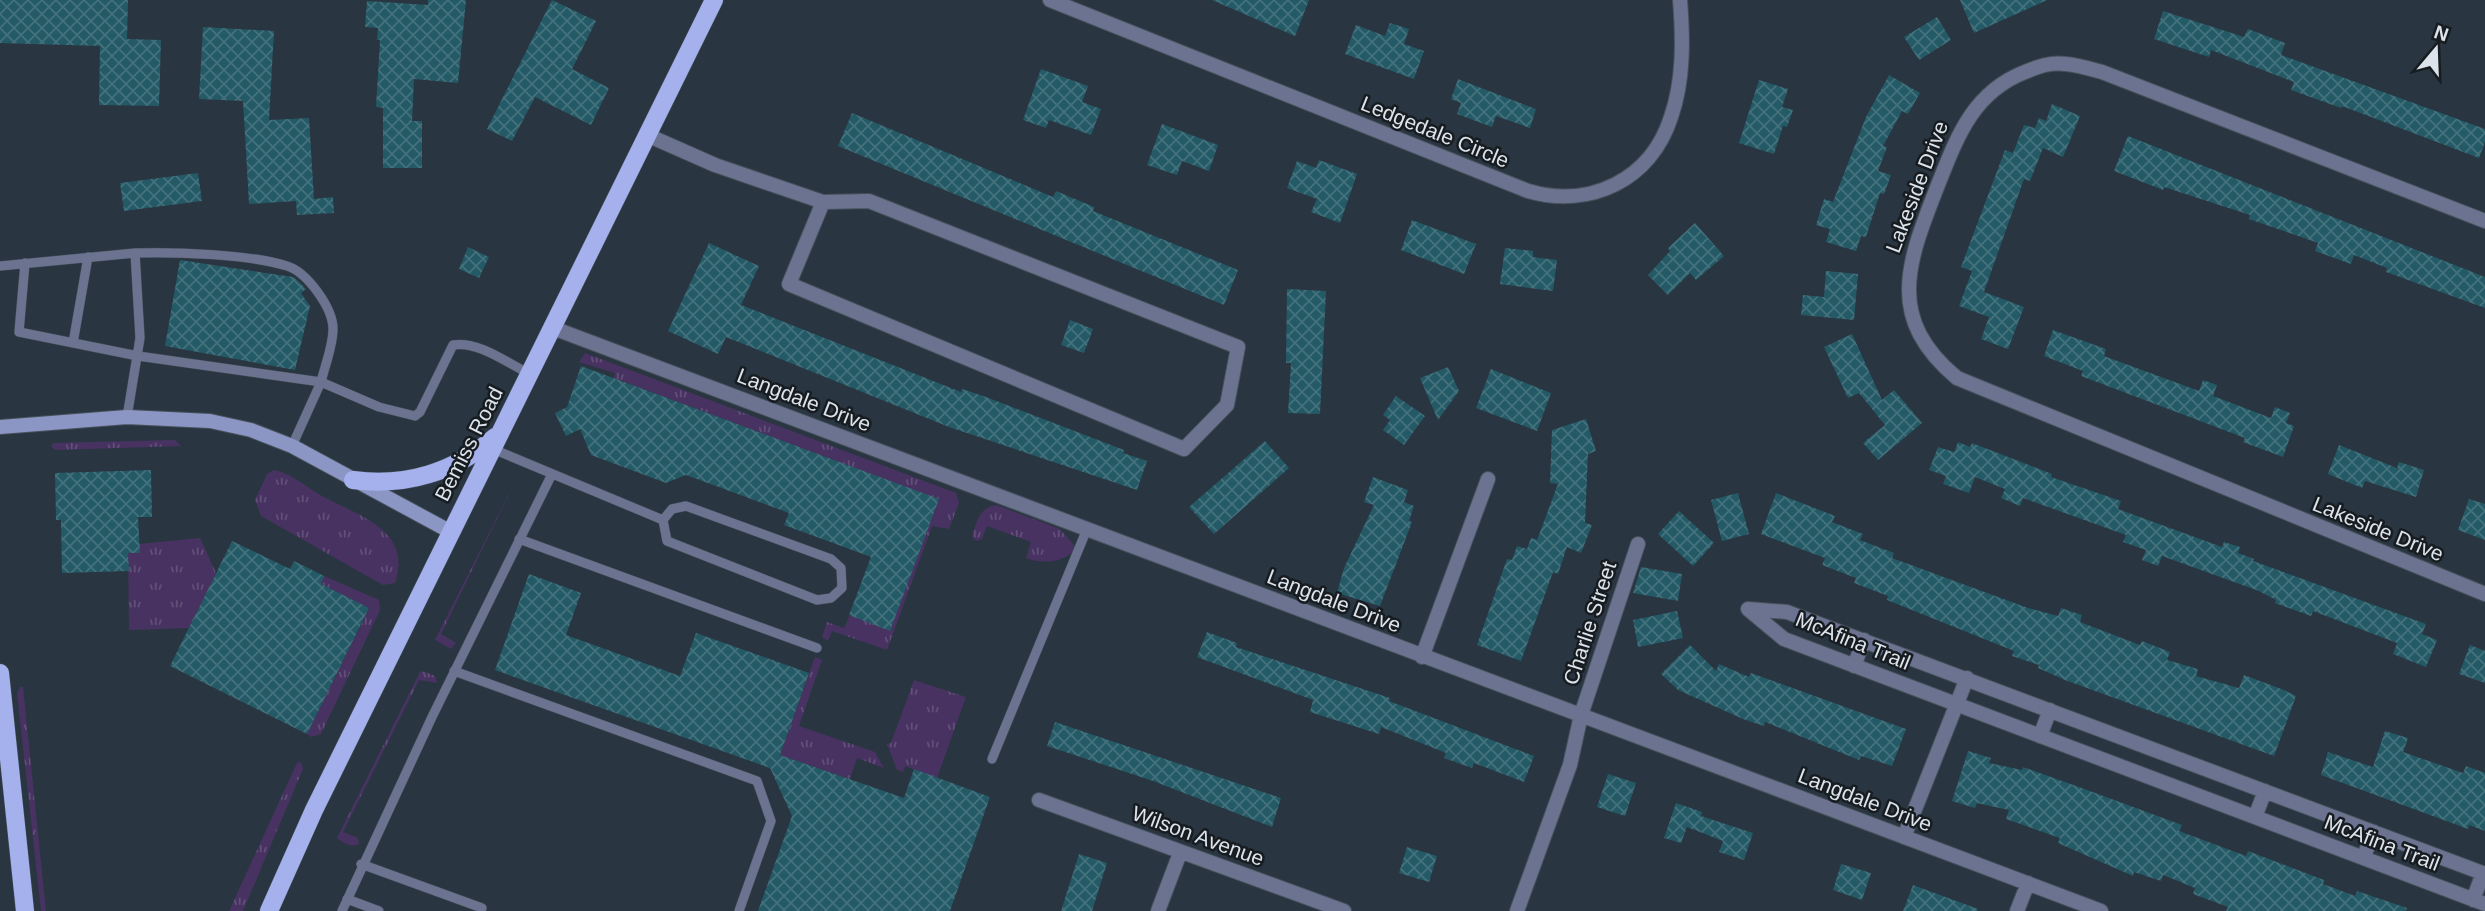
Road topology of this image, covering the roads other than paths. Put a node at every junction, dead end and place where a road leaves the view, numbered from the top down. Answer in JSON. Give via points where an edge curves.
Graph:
{"nodes":[{"id":1,"x":714,"y":0,"type":"edge"},
{"id":2,"x":1050,"y":0,"type":"edge"},
{"id":3,"x":1680,"y":0,"type":"edge"},
{"id":4,"x":647,"y":135,"type":"junction"},
{"id":5,"x":823,"y":202,"type":"junction"},
{"id":6,"x":2485,"y":221,"type":"edge"},
{"id":7,"x":135,"y":253,"type":"junction"},
{"id":8,"x":88,"y":257,"type":"junction"},
{"id":9,"x":25,"y":263,"type":"junction"},
{"id":10,"x":0,"y":266,"type":"edge"},
{"id":11,"x":552,"y":328,"type":"junction"},
{"id":12,"x":73,"y":342,"type":"junction"},
{"id":13,"x":138,"y":356,"type":"junction"},
{"id":14,"x":530,"y":374,"type":"junction"},
{"id":15,"x":321,"y":382,"type":"junction"},
{"id":16,"x":127,"y":416,"type":"junction"},
{"id":17,"x":0,"y":427,"type":"edge"},
{"id":18,"x":503,"y":430,"type":"junction"},
{"id":19,"x":292,"y":446,"type":"junction"},
{"id":20,"x":493,"y":449,"type":"junction"},
{"id":21,"x":552,"y":474,"type":"junction"},
{"id":22,"x":1488,"y":479,"type":"dead end"},
{"id":23,"x":353,"y":480,"type":"junction"},
{"id":24,"x":663,"y":520,"type":"junction"},
{"id":25,"x":1087,"y":529,"type":"junction"},
{"id":26,"x":451,"y":532,"type":"junction"},
{"id":27,"x":520,"y":540,"type":"junction"},
{"id":28,"x":1638,"y":544,"type":"dead end"},
{"id":29,"x":2485,"y":594,"type":"edge"},
{"id":30,"x":1864,"y":640,"type":"junction"},
{"id":31,"x":817,"y":648,"type":"dead end"},
{"id":32,"x":1422,"y":657,"type":"junction"},
{"id":33,"x":1854,"y":666,"type":"junction"},
{"id":34,"x":454,"y":671,"type":"junction"},
{"id":35,"x":0,"y":673,"type":"edge"},
{"id":36,"x":1967,"y":678,"type":"junction"},
{"id":37,"x":1956,"y":704,"type":"junction"},
{"id":38,"x":2050,"y":710,"type":"junction"},
{"id":39,"x":1581,"y":715,"type":"junction"},
{"id":40,"x":2040,"y":736,"type":"junction"},
{"id":41,"x":992,"y":759,"type":"dead end"},
{"id":42,"x":2265,"y":791,"type":"junction"},
{"id":43,"x":1039,"y":800,"type":"dead end"},
{"id":44,"x":2255,"y":817,"type":"junction"},
{"id":45,"x":2374,"y":832,"type":"junction"},
{"id":46,"x":1904,"y":837,"type":"junction"},
{"id":47,"x":1180,"y":853,"type":"junction"},
{"id":48,"x":2363,"y":858,"type":"junction"},
{"id":49,"x":361,"y":864,"type":"junction"},
{"id":50,"x":2484,"y":873,"type":"edge"},
{"id":51,"x":2028,"y":883,"type":"junction"},
{"id":52,"x":347,"y":899,"type":"junction"},
{"id":53,"x":2479,"y":902,"type":"edge"},
{"id":54,"x":25,"y":911,"type":"edge"},
{"id":55,"x":269,"y":911,"type":"edge"},
{"id":56,"x":342,"y":911,"type":"edge"},
{"id":57,"x":379,"y":911,"type":"edge"},
{"id":58,"x":481,"y":911,"type":"edge"},
{"id":59,"x":739,"y":911,"type":"edge"},
{"id":60,"x":1158,"y":911,"type":"edge"},
{"id":61,"x":1344,"y":911,"type":"edge"},
{"id":62,"x":1517,"y":911,"type":"edge"},
{"id":63,"x":2017,"y":911,"type":"edge"},
{"id":64,"x":2101,"y":911,"type":"edge"}],
"edges":[{"from":1,"to":4,"type":"main road","name":"Bemiss Road"},
{"from":2,"to":3,"type":"street","name":"Ledgedale Circle","via":[[1528,191],[1564,198],[1585,197],[1614,186],[1652,154],[1672,116],[1683,38]]},
{"from":4,"to":5,"type":"street","via":[[715,166]]},
{"from":4,"to":11,"type":"main road","name":"Bemiss Road"},
{"from":5,"to":5,"type":"street","via":[[869,201],[1238,347],[1227,405],[1184,449],[789,284]]},
{"from":6,"to":29,"type":"street","name":"Lakeside Drive","via":[[2102,72],[2054,63],[2007,79],[1968,116],[1917,238],[1908,282],[1912,312],[1929,351],[1956,378]]},
{"from":7,"to":8,"type":"lane"},
{"from":7,"to":13,"type":"lane"},
{"from":7,"to":15,"type":"lane","via":[[235,259],[298,271],[324,303],[333,327]]},
{"from":8,"to":9,"type":"lane"},
{"from":8,"to":12,"type":"lane"},
{"from":9,"to":10,"type":"lane"},
{"from":9,"to":12,"type":"lane","via":[[19,332]]},
{"from":11,"to":14,"type":"main road","name":"Bemiss Road"},
{"from":11,"to":25,"type":"street","name":"Langdale Drive"},
{"from":12,"to":13,"type":"lane"},
{"from":13,"to":15,"type":"lane"},
{"from":13,"to":16,"type":"lane"},
{"from":14,"to":15,"type":"lane","via":[[480,348],[453,345],[415,416],[379,407]]},
{"from":14,"to":18,"type":"main road","name":"Bemiss Road"},
{"from":15,"to":19,"type":"lane"},
{"from":16,"to":17,"type":"main road"},
{"from":16,"to":19,"type":"main road","via":[[210,421]]},
{"from":18,"to":20,"type":"main road","name":"Bemiss Road"},
{"from":18,"to":23,"type":"main road","via":[[476,453],[423,477],[383,484]]},
{"from":19,"to":23,"type":"main road"},
{"from":20,"to":21,"type":"lane"},
{"from":20,"to":26,"type":"main road","name":"Bemiss Road"},
{"from":21,"to":24,"type":"lane"},
{"from":21,"to":27,"type":"lane"},
{"from":22,"to":32,"type":"street"},
{"from":23,"to":26,"type":"main road"},
{"from":24,"to":24,"type":"lane","via":[[672,509],[686,506],[831,559],[841,568],[842,589],[831,598],[817,600],[667,541]]},
{"from":25,"to":32,"type":"street","name":"Langdale Drive"},
{"from":25,"to":41,"type":"lane"},
{"from":26,"to":55,"type":"main road","name":"Bemiss Road"},
{"from":27,"to":31,"type":"lane"},
{"from":27,"to":34,"type":"lane"},
{"from":28,"to":39,"type":"street","name":"Charlie Street"},
{"from":30,"to":33,"type":"street"},
{"from":30,"to":33,"type":"street","name":"McAfina Trail","via":[[1787,612],[1748,609],[1784,639]]},
{"from":30,"to":36,"type":"street","name":"McAfina Trail"},
{"from":32,"to":39,"type":"street","name":"Langdale Drive"},
{"from":33,"to":37,"type":"street","name":"McAfina Trail"},
{"from":34,"to":49,"type":"lane"},
{"from":34,"to":59,"type":"lane","via":[[757,781],[771,821]]},
{"from":35,"to":54,"type":"main road"},
{"from":36,"to":37,"type":"street"},
{"from":36,"to":38,"type":"street","name":"McAfina Trail"},
{"from":37,"to":40,"type":"street","name":"McAfina Trail"},
{"from":37,"to":46,"type":"street"},
{"from":38,"to":40,"type":"street"},
{"from":38,"to":42,"type":"street","name":"McAfina Trail"},
{"from":39,"to":46,"type":"street","name":"Langdale Drive"},
{"from":39,"to":62,"type":"street","name":"Charlie Street","via":[[1570,765]]},
{"from":40,"to":44,"type":"street","name":"McAfina Trail"},
{"from":42,"to":44,"type":"street"},
{"from":42,"to":45,"type":"street","name":"McAfina Trail"},
{"from":43,"to":47,"type":"street","name":"Wilson Avenue"},
{"from":44,"to":48,"type":"street","name":"McAfina Trail"},
{"from":45,"to":48,"type":"street"},
{"from":45,"to":50,"type":"street","name":"McAfina Trail"},
{"from":46,"to":51,"type":"street","name":"Langdale Drive"},
{"from":47,"to":60,"type":"street"},
{"from":47,"to":61,"type":"street","name":"Wilson Avenue"},
{"from":48,"to":53,"type":"street","name":"McAfina Trail"},
{"from":49,"to":52,"type":"lane"},
{"from":49,"to":58,"type":"lane"},
{"from":50,"to":53,"type":"street"},
{"from":51,"to":63,"type":"street"},
{"from":51,"to":64,"type":"street","name":"Langdale Drive"},
{"from":52,"to":56,"type":"lane"},
{"from":52,"to":57,"type":"lane"}]}
